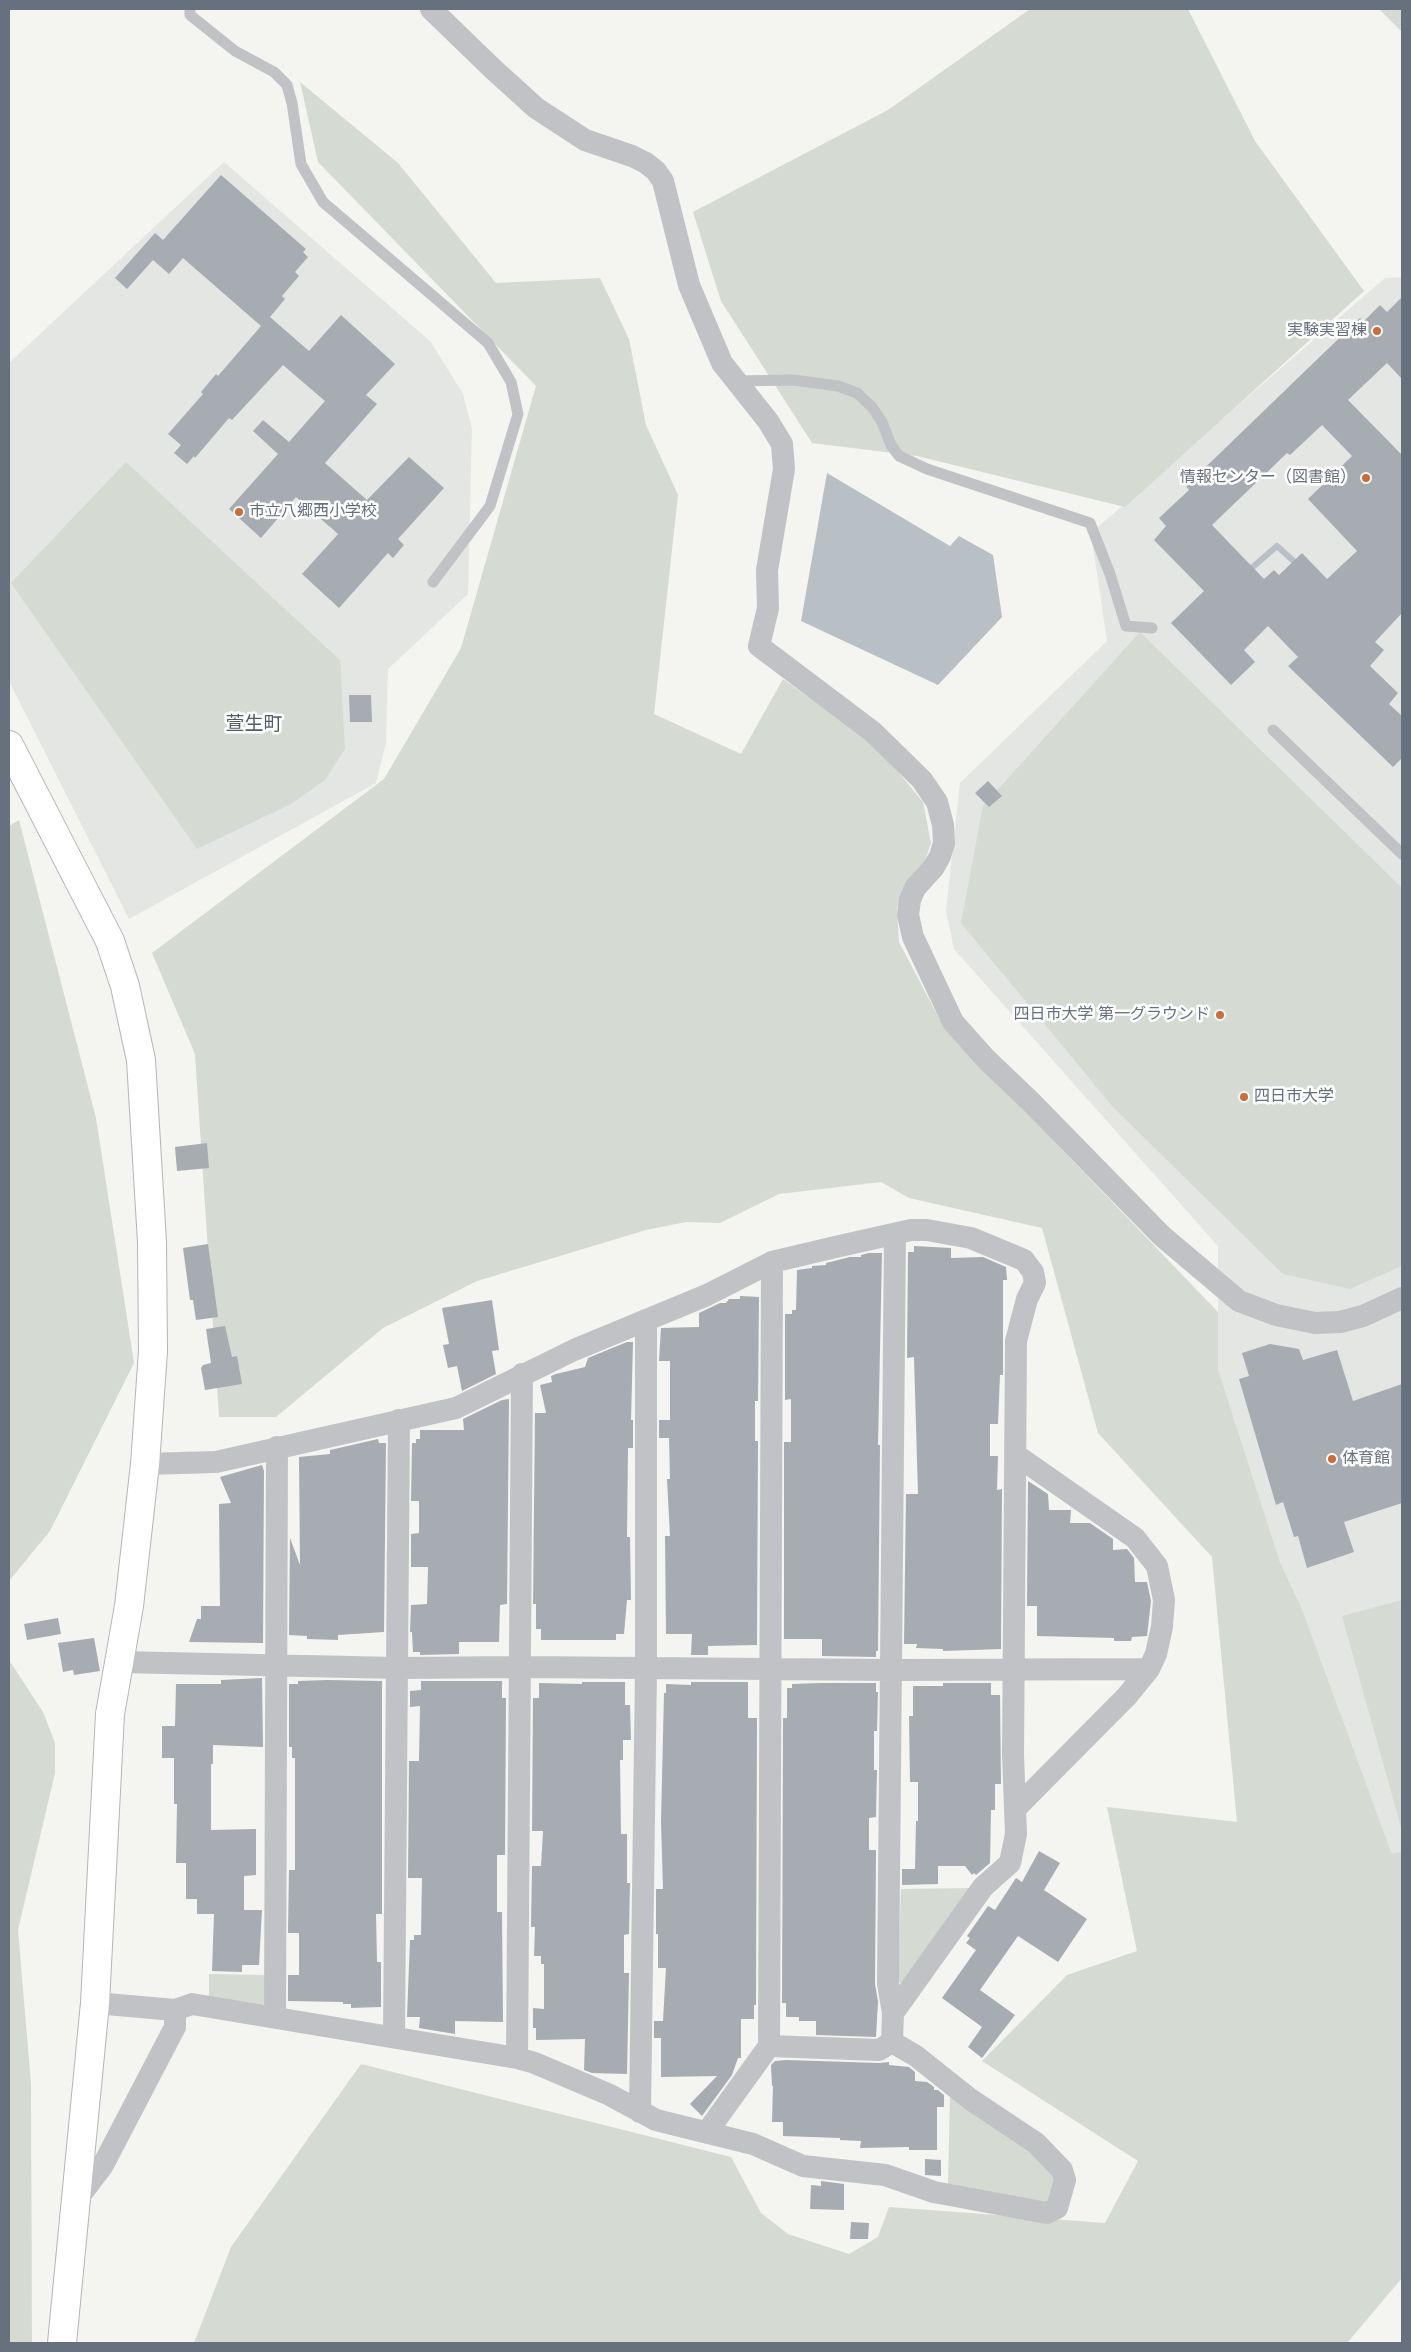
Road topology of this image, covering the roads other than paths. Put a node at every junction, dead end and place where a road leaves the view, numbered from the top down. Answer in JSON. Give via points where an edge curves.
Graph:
{"nodes":[{"id":1,"x":190,"y":9,"type":"edge"},
{"id":2,"x":432,"y":9,"type":"edge"},
{"id":3,"x":734,"y":381,"type":"junction"},
{"id":4,"x":433,"y":582,"type":"dead end"},
{"id":5,"x":1152,"y":628,"type":"dead end"},
{"id":6,"x":1273,"y":730,"type":"dead end"},
{"id":7,"x":9,"y":745,"type":"edge"},
{"id":8,"x":1402,"y":854,"type":"edge"},
{"id":9,"x":895,"y":1234,"type":"junction"},
{"id":10,"x":772,"y":1262,"type":"junction"},
{"id":11,"x":1402,"y":1298,"type":"edge"},
{"id":12,"x":646,"y":1320,"type":"junction"},
{"id":13,"x":522,"y":1374,"type":"junction"},
{"id":14,"x":399,"y":1420,"type":"junction"},
{"id":15,"x":277,"y":1447,"type":"junction"},
{"id":16,"x":1016,"y":1455,"type":"junction"},
{"id":17,"x":145,"y":1464,"type":"junction"},
{"id":18,"x":119,"y":1662,"type":"junction"},
{"id":19,"x":276,"y":1666,"type":"junction"},
{"id":20,"x":521,"y":1667,"type":"junction"},
{"id":21,"x":398,"y":1668,"type":"junction"},
{"id":22,"x":770,"y":1668,"type":"junction"},
{"id":23,"x":646,"y":1669,"type":"junction"},
{"id":24,"x":1149,"y":1669,"type":"junction"},
{"id":25,"x":892,"y":1670,"type":"junction"},
{"id":26,"x":1014,"y":1670,"type":"junction"},
{"id":27,"x":1016,"y":1809,"type":"junction"},
{"id":28,"x":95,"y":2003,"type":"junction"},
{"id":29,"x":175,"y":2010,"type":"junction"},
{"id":30,"x":893,"y":2013,"type":"junction"},
{"id":31,"x":275,"y":2017,"type":"junction"},
{"id":32,"x":394,"y":2037,"type":"junction"},
{"id":33,"x":892,"y":2042,"type":"junction"},
{"id":34,"x":768,"y":2046,"type":"junction"},
{"id":35,"x":517,"y":2058,"type":"junction"},
{"id":36,"x":640,"y":2112,"type":"junction"},
{"id":37,"x":707,"y":2132,"type":"junction"},
{"id":38,"x":78,"y":2198,"type":"junction"},
{"id":39,"x":62,"y":2343,"type":"edge"}],
"edges":[{"from":1,"to":4,"type":"lane","via":[[190,15],[235,51],[274,72],[287,85],[301,164],[323,202],[488,342],[510,382],[518,414],[490,506]]},
{"from":2,"to":3,"type":"street","via":[[536,108],[585,140],[632,156],[656,170],[664,181],[689,285],[722,363]]},
{"from":3,"to":5,"type":"lane","via":[[794,380],[838,386],[857,393],[872,407],[898,456],[927,470],[1090,523],[1126,626]]},
{"from":3,"to":11,"type":"street","via":[[768,421],[782,444],[784,469],[767,570],[768,608],[759,646],[873,732],[922,780],[937,802],[944,843],[934,867],[915,888],[908,915],[913,937],[952,1022],[1162,1236],[1239,1301],[1276,1315],[1315,1323],[1340,1322],[1363,1316]]},
{"from":6,"to":8,"type":"lane"},
{"from":7,"to":17,"type":"street","via":[[110,941],[134,1024],[143,1080],[152,1242],[153,1351]]},
{"from":9,"to":10,"type":"street"},
{"from":9,"to":16,"type":"street","via":[[927,1230],[972,1238],[1024,1260],[1033,1272],[1035,1283],[1026,1299],[1016,1342]]},
{"from":9,"to":25,"type":"street"},
{"from":10,"to":12,"type":"street","via":[[708,1295]]},
{"from":10,"to":22,"type":"street"},
{"from":12,"to":13,"type":"street"},
{"from":12,"to":23,"type":"street"},
{"from":13,"to":14,"type":"street","via":[[456,1408]]},
{"from":13,"to":20,"type":"street"},
{"from":14,"to":15,"type":"street"},
{"from":14,"to":21,"type":"street"},
{"from":15,"to":17,"type":"street","via":[[216,1462]]},
{"from":15,"to":19,"type":"street"},
{"from":16,"to":24,"type":"street","via":[[1135,1538],[1157,1566],[1164,1600],[1163,1618],[1156,1654]]},
{"from":16,"to":26,"type":"street"},
{"from":17,"to":18,"type":"street","via":[[135,1566]]},
{"from":18,"to":19,"type":"street"},
{"from":18,"to":28,"type":"street","via":[[110,1714]]},
{"from":19,"to":21,"type":"street"},
{"from":19,"to":31,"type":"street"},
{"from":20,"to":21,"type":"street"},
{"from":20,"to":23,"type":"street"},
{"from":20,"to":35,"type":"street"},
{"from":21,"to":32,"type":"street"},
{"from":22,"to":23,"type":"street"},
{"from":22,"to":25,"type":"street"},
{"from":22,"to":34,"type":"street"},
{"from":23,"to":36,"type":"street"},
{"from":24,"to":26,"type":"street"},
{"from":24,"to":27,"type":"street","via":[[1127,1696]]},
{"from":25,"to":26,"type":"street"},
{"from":25,"to":30,"type":"street","via":[[888,1984]]},
{"from":26,"to":27,"type":"street"},
{"from":27,"to":30,"type":"street","via":[[1016,1834],[1010,1863],[983,1887]]},
{"from":28,"to":29,"type":"street"},
{"from":28,"to":38,"type":"street"},
{"from":29,"to":31,"type":"street","via":[[192,2004]]},
{"from":29,"to":38,"type":"street","via":[[175,2027],[103,2166]]},
{"from":30,"to":33,"type":"street"},
{"from":31,"to":32,"type":"street"},
{"from":32,"to":35,"type":"street"},
{"from":33,"to":34,"type":"street","via":[[879,2050]]},
{"from":33,"to":37,"type":"street","via":[[1036,2143],[1062,2170],[1065,2180],[1058,2208],[1048,2213],[934,2192],[885,2175],[803,2166],[753,2144]]},
{"from":34,"to":37,"type":"street"},
{"from":35,"to":36,"type":"street","via":[[608,2094]]},
{"from":36,"to":37,"type":"street","via":[[656,2120]]},
{"from":38,"to":39,"type":"street"}]}
